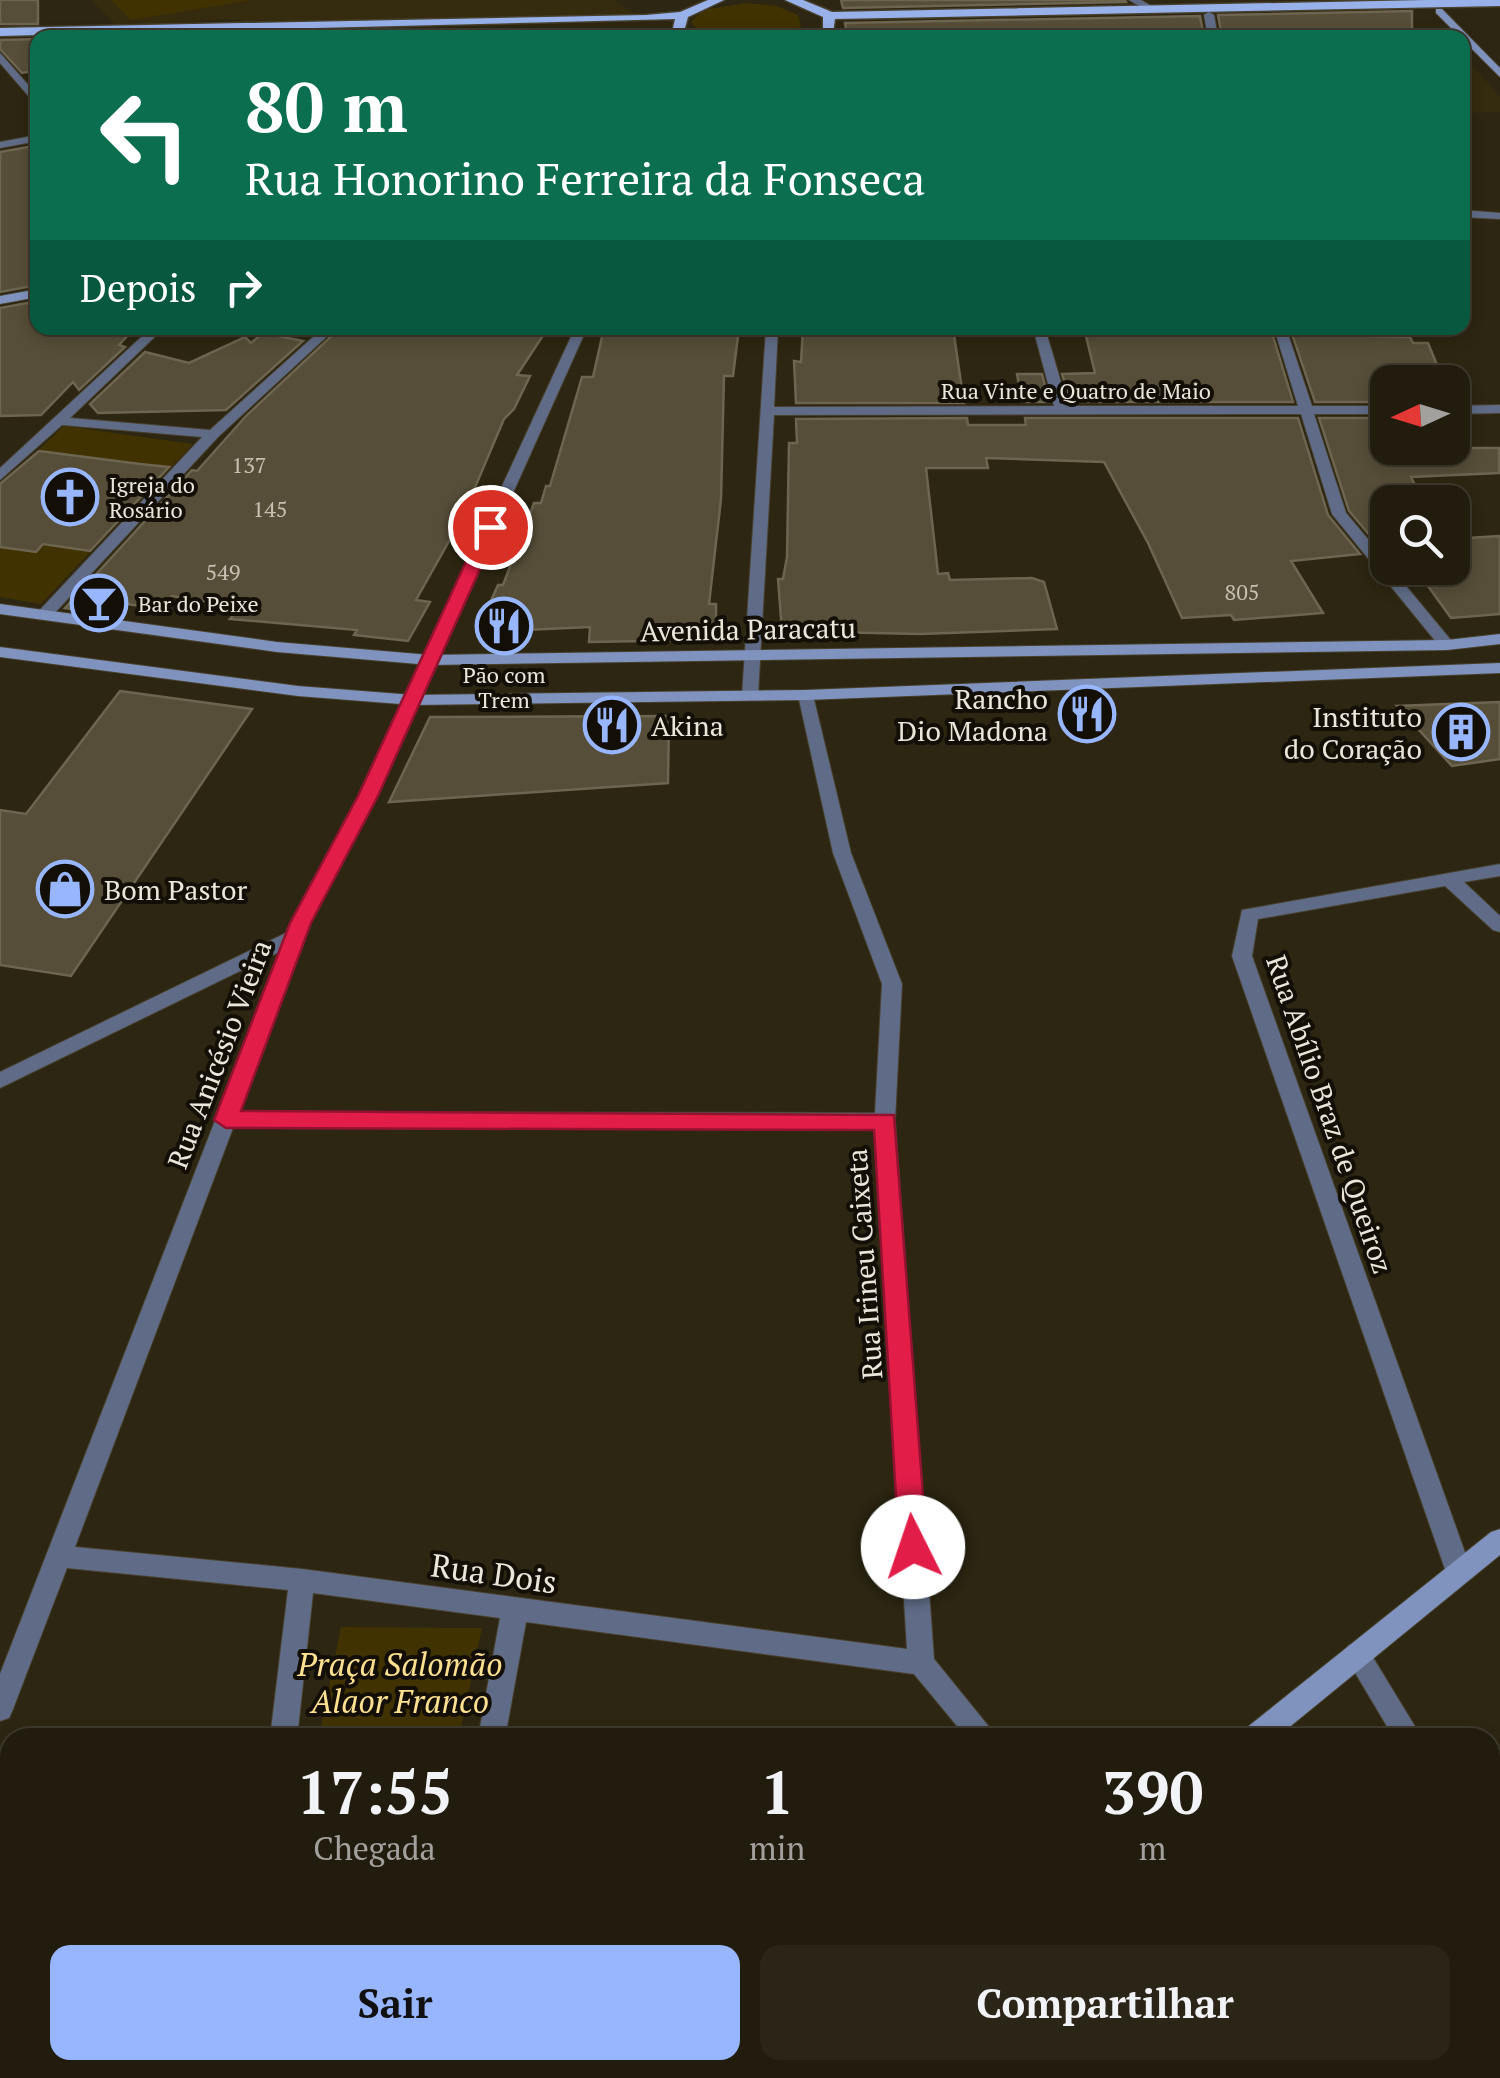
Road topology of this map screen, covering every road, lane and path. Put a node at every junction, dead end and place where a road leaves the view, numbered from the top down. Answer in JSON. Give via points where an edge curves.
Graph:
{"nodes":[{"id":1,"x":718,"y":0,"type":"edge"},
{"id":2,"x":792,"y":0,"type":"edge"},
{"id":3,"x":1134,"y":0,"type":"edge"},
{"id":4,"x":1434,"y":5,"type":"edge"},
{"id":5,"x":1500,"y":6,"type":"edge"},
{"id":6,"x":1153,"y":10,"type":"junction"},
{"id":7,"x":1209,"y":15,"type":"junction"},
{"id":8,"x":829,"y":20,"type":"junction"},
{"id":9,"x":681,"y":21,"type":"junction"},
{"id":10,"x":98,"y":30,"type":"edge"},
{"id":11,"x":447,"y":30,"type":"edge"},
{"id":12,"x":688,"y":30,"type":"edge"},
{"id":13,"x":829,"y":30,"type":"edge"},
{"id":14,"x":1212,"y":30,"type":"edge"},
{"id":15,"x":1458,"y":30,"type":"edge"},
{"id":16,"x":30,"y":31,"type":"edge"},
{"id":17,"x":0,"y":32,"type":"edge"},
{"id":18,"x":30,"y":39,"type":"edge"},
{"id":19,"x":0,"y":40,"type":"edge"},
{"id":20,"x":1470,"y":43,"type":"edge"},
{"id":21,"x":0,"y":56,"type":"edge"},
{"id":22,"x":1500,"y":74,"type":"edge"},
{"id":23,"x":30,"y":94,"type":"edge"},
{"id":24,"x":30,"y":139,"type":"edge"},
{"id":25,"x":0,"y":145,"type":"edge"},
{"id":26,"x":1470,"y":214,"type":"edge"},
{"id":27,"x":1500,"y":216,"type":"edge"},
{"id":28,"x":30,"y":294,"type":"edge"},
{"id":29,"x":0,"y":300,"type":"edge"},
{"id":30,"x":151,"y":335,"type":"edge"},
{"id":31,"x":322,"y":335,"type":"edge"},
{"id":32,"x":578,"y":335,"type":"edge"},
{"id":33,"x":771,"y":335,"type":"edge"},
{"id":34,"x":1042,"y":335,"type":"edge"},
{"id":35,"x":1282,"y":335,"type":"edge"},
{"id":36,"x":1062,"y":410,"type":"junction"},
{"id":37,"x":1303,"y":410,"type":"junction"},
{"id":38,"x":1370,"y":410,"type":"edge"},
{"id":39,"x":1470,"y":410,"type":"edge"},
{"id":40,"x":1500,"y":410,"type":"edge"},
{"id":41,"x":766,"y":411,"type":"junction"},
{"id":42,"x":60,"y":421,"type":"junction"},
{"id":43,"x":212,"y":434,"type":"junction"},
{"id":44,"x":0,"y":476,"type":"edge"},
{"id":45,"x":0,"y":609,"type":"edge"},
{"id":46,"x":44,"y":616,"type":"junction"},
{"id":47,"x":1500,"y":639,"type":"edge"},
{"id":48,"x":1447,"y":644,"type":"junction"},
{"id":49,"x":0,"y":652,"type":"edge"},
{"id":50,"x":750,"y":657,"type":"junction"},
{"id":51,"x":430,"y":660,"type":"junction"},
{"id":52,"x":1497,"y":671,"type":"edge"},
{"id":53,"x":806,"y":695,"type":"junction"},
{"id":54,"x":750,"y":696,"type":"junction"},
{"id":55,"x":413,"y":700,"type":"junction"},
{"id":56,"x":1500,"y":870,"type":"edge"},
{"id":57,"x":1449,"y":880,"type":"junction"},
{"id":58,"x":1500,"y":926,"type":"edge"},
{"id":59,"x":296,"y":936,"type":"junction"},
{"id":60,"x":0,"y":1081,"type":"edge"},
{"id":61,"x":226,"y":1120,"type":"junction"},
{"id":62,"x":885,"y":1121,"type":"junction"},
{"id":63,"x":1500,"y":1540,"type":"edge"},
{"id":64,"x":58,"y":1556,"type":"junction"},
{"id":65,"x":1459,"y":1572,"type":"junction"},
{"id":66,"x":302,"y":1580,"type":"junction"},
{"id":67,"x":516,"y":1609,"type":"junction"},
{"id":68,"x":1357,"y":1654,"type":"junction"},
{"id":69,"x":921,"y":1663,"type":"junction"},
{"id":70,"x":0,"y":1708,"type":"edge"},
{"id":71,"x":284,"y":1728,"type":"edge"},
{"id":72,"x":493,"y":1728,"type":"edge"},
{"id":73,"x":976,"y":1728,"type":"edge"},
{"id":74,"x":1267,"y":1728,"type":"edge"},
{"id":75,"x":1403,"y":1728,"type":"edge"}],
"edges":[{"from":1,"to":9,"type":"main road"},
{"from":2,"to":8,"type":"main road"},
{"from":3,"to":6,"type":"street"},
{"from":4,"to":5,"type":"main road"},
{"from":4,"to":6,"type":"main road"},
{"from":4,"to":7,"type":"main road"},
{"from":4,"to":15,"type":"street"},
{"from":6,"to":8,"type":"main road"},
{"from":7,"to":8,"type":"main road"},
{"from":7,"to":14,"type":"street"},
{"from":8,"to":13,"type":"main road"},
{"from":9,"to":10,"type":"main road"},
{"from":9,"to":11,"type":"main road"},
{"from":9,"to":12,"type":"main road"},
{"from":16,"to":17,"type":"main road"},
{"from":18,"to":19,"type":"main road"},
{"from":20,"to":22,"type":"street"},
{"from":21,"to":23,"type":"street"},
{"from":24,"to":25,"type":"street"},
{"from":26,"to":27,"type":"street"},
{"from":28,"to":29,"type":"street"},
{"from":30,"to":42,"type":"street"},
{"from":31,"to":43,"type":"street"},
{"from":32,"to":51,"type":"street","name":"Rua Anicésio Vieira"},
{"from":33,"to":41,"type":"street"},
{"from":34,"to":36,"type":"street"},
{"from":35,"to":37,"type":"street"},
{"from":36,"to":37,"type":"street","name":"Rua Vinte e Quatro de Maio"},
{"from":36,"to":41,"type":"street","name":"Rua Vinte e Quatro de Maio"},
{"from":37,"to":38,"type":"street","name":"Rua Vinte e Quatro de Maio"},
{"from":37,"to":48,"type":"street","via":[[1339,514]]},
{"from":39,"to":40,"type":"street"},
{"from":41,"to":50,"type":"street"},
{"from":42,"to":43,"type":"street"},
{"from":42,"to":44,"type":"street"},
{"from":43,"to":46,"type":"street"},
{"from":45,"to":46,"type":"street","name":"Avenida Paracatu"},
{"from":46,"to":51,"type":"street","name":"Avenida Paracatu"},
{"from":47,"to":48,"type":"street","name":"Avenida Paracatu"},
{"from":48,"to":50,"type":"street","name":"Avenida Paracatu"},
{"from":49,"to":55,"type":"street"},
{"from":50,"to":51,"type":"street","name":"Avenida Paracatu"},
{"from":50,"to":54,"type":"street"},
{"from":51,"to":55,"type":"street","name":"Rua Anicésio Vieira"},
{"from":52,"to":53,"type":"street"},
{"from":53,"to":54,"type":"street"},
{"from":53,"to":62,"type":"street","name":"Rua Irineu Caixeta","via":[[842,854],[892,984]]},
{"from":54,"to":55,"type":"street"},
{"from":55,"to":59,"type":"street","name":"Rua Anicésio Vieira"},
{"from":56,"to":57,"type":"street","name":"Rua Abílio Braz de Queiroz"},
{"from":57,"to":58,"type":"street"},
{"from":57,"to":65,"type":"street","name":"Rua Abílio Braz de Queiroz","via":[[1250,914],[1242,956]]},
{"from":59,"to":60,"type":"street"},
{"from":59,"to":61,"type":"street","name":"Rua Anicésio Vieira"},
{"from":61,"to":62,"type":"street"},
{"from":61,"to":64,"type":"street","name":"Rua Anicésio Vieira"},
{"from":62,"to":69,"type":"street","name":"Rua Irineu Caixeta"},
{"from":63,"to":65,"type":"street"},
{"from":64,"to":66,"type":"street","name":"Rua Dois"},
{"from":64,"to":70,"type":"street","name":"Rua Anicésio Vieira"},
{"from":65,"to":68,"type":"street"},
{"from":66,"to":67,"type":"street","name":"Rua Dois"},
{"from":66,"to":71,"type":"street"},
{"from":67,"to":69,"type":"street","name":"Rua Dois"},
{"from":67,"to":72,"type":"street"},
{"from":68,"to":74,"type":"street"},
{"from":68,"to":75,"type":"street"},
{"from":69,"to":73,"type":"street"}]}
